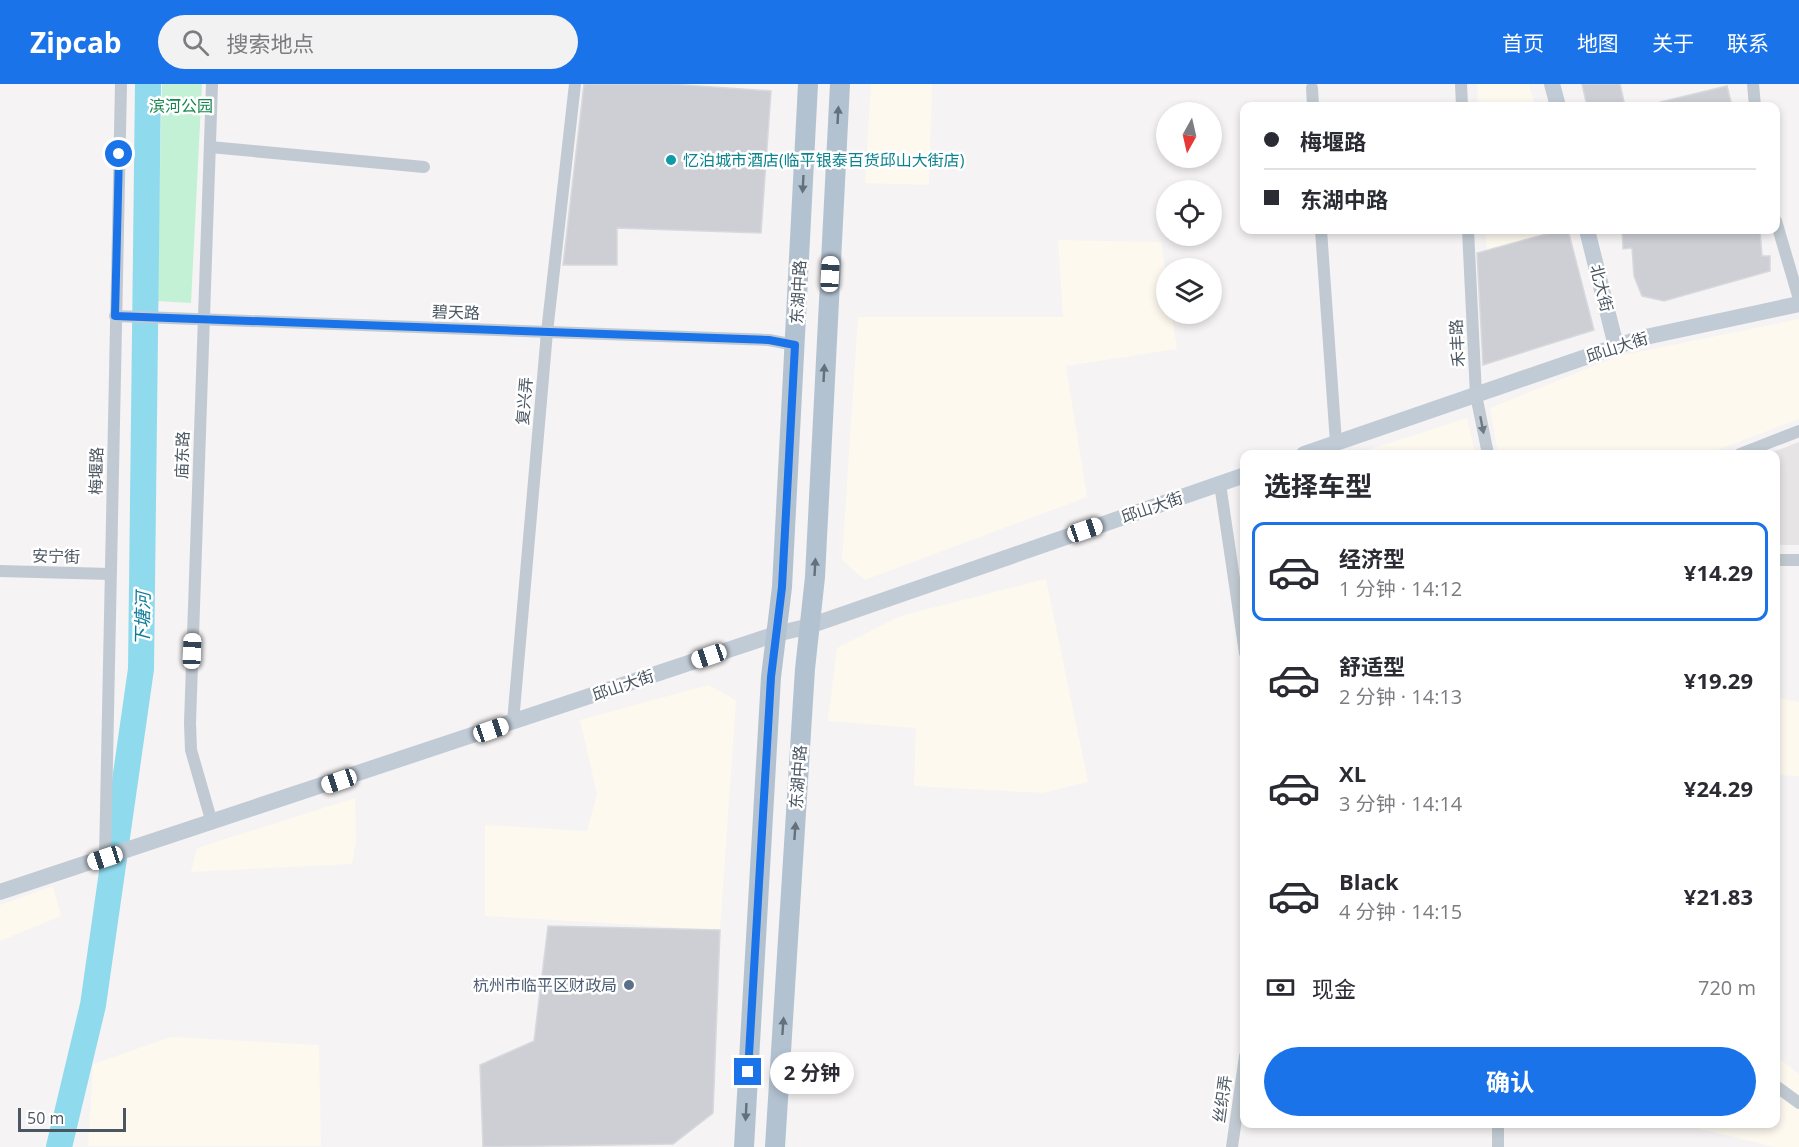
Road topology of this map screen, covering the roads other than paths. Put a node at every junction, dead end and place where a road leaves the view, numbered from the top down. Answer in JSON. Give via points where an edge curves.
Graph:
{"nodes":[{"id":1,"x":121,"y":84,"type":"edge"},
{"id":2,"x":212,"y":84,"type":"edge"},
{"id":3,"x":575,"y":84,"type":"edge"},
{"id":4,"x":808,"y":84,"type":"edge"},
{"id":5,"x":840,"y":84,"type":"edge"},
{"id":6,"x":1461,"y":84,"type":"edge"},
{"id":7,"x":1552,"y":84,"type":"edge"},
{"id":8,"x":1753,"y":84,"type":"edge"},
{"id":9,"x":1312,"y":88,"type":"dead end"},
{"id":10,"x":1313,"y":102,"type":"edge"},
{"id":11,"x":1462,"y":102,"type":"edge"},
{"id":12,"x":1556,"y":102,"type":"edge"},
{"id":13,"x":1755,"y":102,"type":"edge"},
{"id":14,"x":210,"y":147,"type":"junction"},
{"id":15,"x":424,"y":167,"type":"dead end"},
{"id":16,"x":1321,"y":234,"type":"edge"},
{"id":17,"x":1468,"y":234,"type":"edge"},
{"id":18,"x":1588,"y":234,"type":"edge"},
{"id":19,"x":1780,"y":234,"type":"edge"},
{"id":20,"x":1799,"y":299,"type":"edge"},
{"id":21,"x":1799,"y":304,"type":"edge"},
{"id":22,"x":116,"y":316,"type":"junction"},
{"id":23,"x":197,"y":319,"type":"junction"},
{"id":24,"x":547,"y":332,"type":"junction"},
{"id":25,"x":795,"y":345,"type":"junction"},
{"id":26,"x":1616,"y":346,"type":"junction"},
{"id":27,"x":1476,"y":395,"type":"junction"},
{"id":28,"x":1799,"y":431,"type":"edge"},
{"id":29,"x":1336,"y":443,"type":"junction"},
{"id":30,"x":1316,"y":450,"type":"edge"},
{"id":31,"x":1487,"y":450,"type":"edge"},
{"id":32,"x":1750,"y":450,"type":"edge"},
{"id":33,"x":1240,"y":477,"type":"edge"},
{"id":34,"x":1220,"y":484,"type":"junction"},
{"id":35,"x":1780,"y":560,"type":"edge"},
{"id":36,"x":1799,"y":560,"type":"edge"},
{"id":37,"x":0,"y":571,"type":"edge"},
{"id":38,"x":110,"y":574,"type":"junction"},
{"id":39,"x":1240,"y":619,"type":"edge"},
{"id":40,"x":814,"y":624,"type":"junction"},
{"id":41,"x":776,"y":634,"type":"junction"},
{"id":42,"x":513,"y":722,"type":"junction"},
{"id":43,"x":212,"y":823,"type":"junction"},
{"id":44,"x":106,"y":858,"type":"junction"},
{"id":45,"x":0,"y":892,"type":"edge"},
{"id":46,"x":1780,"y":1089,"type":"edge"},
{"id":47,"x":1240,"y":1091,"type":"edge"},
{"id":48,"x":1799,"y":1103,"type":"edge"},
{"id":49,"x":1498,"y":1128,"type":"edge"},
{"id":50,"x":744,"y":1147,"type":"edge"},
{"id":51,"x":775,"y":1147,"type":"edge"},
{"id":52,"x":1232,"y":1147,"type":"edge"},
{"id":53,"x":1498,"y":1147,"type":"edge"}],
"edges":[{"from":1,"to":22,"type":"street","name":"梅堰路"},
{"from":2,"to":14,"type":"street","name":"庙东路"},
{"from":3,"to":24,"type":"street","name":"复兴弄"},
{"from":4,"to":25,"type":"main road","name":"东湖中路","one_way":true},
{"from":40,"to":5,"type":"main road","name":"东湖中路","one_way":true},
{"from":6,"to":11,"type":"street"},
{"from":7,"to":12,"type":"main road"},
{"from":8,"to":13,"type":"street"},
{"from":9,"to":10,"type":"street"},
{"from":14,"to":15,"type":"street"},
{"from":14,"to":23,"type":"street","name":"庙东路"},
{"from":16,"to":29,"type":"street"},
{"from":17,"to":27,"type":"street","name":"禾丰路"},
{"from":18,"to":26,"type":"main road","name":"北大街"},
{"from":19,"to":20,"type":"street"},
{"from":21,"to":26,"type":"main road","name":"邱山大街"},
{"from":22,"to":23,"type":"street","name":"碧天路"},
{"from":22,"to":38,"type":"street","name":"梅堰路"},
{"from":23,"to":24,"type":"street","name":"碧天路"},
{"from":23,"to":43,"type":"street","name":"庙东路","via":[[189,723],[191,750]]},
{"from":24,"to":25,"type":"street","name":"碧天路","via":[[769,340]]},
{"from":24,"to":42,"type":"street","name":"复兴弄"},
{"from":25,"to":41,"type":"main road","name":"东湖中路"},
{"from":26,"to":27,"type":"main road","name":"邱山大街"},
{"from":27,"to":29,"type":"main road","name":"邱山大街"},
{"from":27,"to":31,"type":"street","name":"禾丰路","one_way":true},
{"from":28,"to":32,"type":"street"},
{"from":29,"to":30,"type":"main road","name":"邱山大街"},
{"from":33,"to":34,"type":"main road","name":"邱山大街"},
{"from":34,"to":39,"type":"street"},
{"from":34,"to":40,"type":"main road","name":"邱山大街"},
{"from":35,"to":36,"type":"street"},
{"from":37,"to":38,"type":"street","name":"安宁街"},
{"from":38,"to":44,"type":"street","name":"梅堰路"},
{"from":40,"to":41,"type":"main road","name":"邱山大街"},
{"from":51,"to":40,"type":"main road","name":"东湖中路","one_way":true},
{"from":41,"to":42,"type":"main road","name":"邱山大街"},
{"from":41,"to":50,"type":"main road","name":"东湖中路","one_way":true},
{"from":42,"to":43,"type":"main road","name":"邱山大街"},
{"from":43,"to":44,"type":"main road","name":"邱山大街"},
{"from":44,"to":45,"type":"main road","name":"邱山大街"},
{"from":46,"to":48,"type":"street"},
{"from":47,"to":52,"type":"street","name":"丝织弄"},
{"from":49,"to":53,"type":"street"}]}
